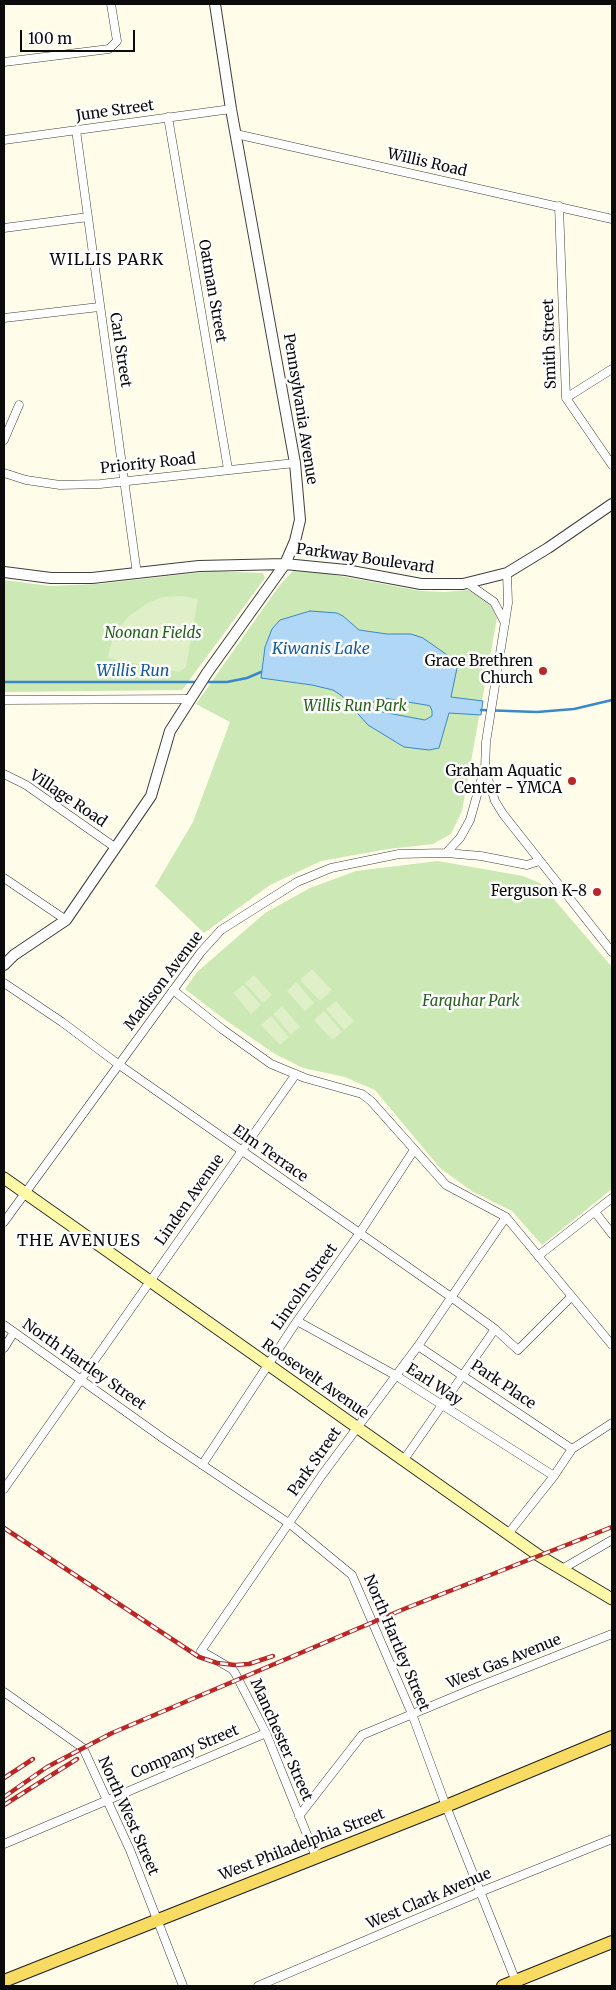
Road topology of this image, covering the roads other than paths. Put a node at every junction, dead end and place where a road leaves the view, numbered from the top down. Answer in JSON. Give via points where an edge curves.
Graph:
{"nodes":[{"id":1,"x":111,"y":4,"type":"edge"},
{"id":2,"x":215,"y":4,"type":"edge"},
{"id":3,"x":4,"y":62,"type":"edge"},
{"id":4,"x":231,"y":109,"type":"junction"},
{"id":5,"x":168,"y":117,"type":"junction"},
{"id":6,"x":76,"y":130,"type":"junction"},
{"id":7,"x":236,"y":134,"type":"junction"},
{"id":8,"x":4,"y":140,"type":"edge"},
{"id":9,"x":559,"y":206,"type":"junction"},
{"id":10,"x":88,"y":217,"type":"junction"},
{"id":11,"x":612,"y":219,"type":"edge"},
{"id":12,"x":4,"y":228,"type":"edge"},
{"id":13,"x":99,"y":307,"type":"junction"},
{"id":14,"x":4,"y":318,"type":"edge"},
{"id":15,"x":612,"y":369,"type":"edge"},
{"id":16,"x":566,"y":398,"type":"junction"},
{"id":17,"x":19,"y":405,"type":"dead end"},
{"id":18,"x":4,"y":440,"type":"edge"},
{"id":19,"x":296,"y":463,"type":"junction"},
{"id":20,"x":612,"y":465,"type":"edge"},
{"id":21,"x":228,"y":469,"type":"junction"},
{"id":22,"x":4,"y":473,"type":"edge"},
{"id":23,"x":126,"y":482,"type":"junction"},
{"id":24,"x":612,"y":504,"type":"edge"},
{"id":25,"x":285,"y":564,"type":"junction"},
{"id":26,"x":4,"y":572,"type":"edge"},
{"id":27,"x":507,"y":573,"type":"junction"},
{"id":28,"x":137,"y":574,"type":"junction"},
{"id":29,"x":466,"y":583,"type":"junction"},
{"id":30,"x":505,"y":623,"type":"junction"},
{"id":31,"x":191,"y":696,"type":"junction"},
{"id":32,"x":4,"y":700,"type":"edge"},
{"id":33,"x":484,"y":770,"type":"junction"},
{"id":34,"x":4,"y":774,"type":"edge"},
{"id":35,"x":116,"y":848,"type":"junction"},
{"id":36,"x":446,"y":852,"type":"junction"},
{"id":37,"x":540,"y":861,"type":"junction"},
{"id":38,"x":4,"y":878,"type":"edge"},
{"id":39,"x":66,"y":920,"type":"junction"},
{"id":40,"x":612,"y":952,"type":"edge"},
{"id":41,"x":4,"y":964,"type":"edge"},
{"id":42,"x":4,"y":983,"type":"edge"},
{"id":43,"x":173,"y":990,"type":"junction"},
{"id":44,"x":118,"y":1064,"type":"junction"},
{"id":45,"x":296,"y":1074,"type":"junction"},
{"id":46,"x":241,"y":1150,"type":"junction"},
{"id":47,"x":414,"y":1150,"type":"junction"},
{"id":48,"x":4,"y":1178,"type":"edge"},
{"id":49,"x":25,"y":1193,"type":"junction"},
{"id":50,"x":612,"y":1198,"type":"edge"},
{"id":51,"x":595,"y":1212,"type":"junction"},
{"id":52,"x":506,"y":1217,"type":"junction"},
{"id":53,"x":4,"y":1222,"type":"edge"},
{"id":54,"x":359,"y":1234,"type":"junction"},
{"id":55,"x":612,"y":1234,"type":"edge"},
{"id":56,"x":538,"y":1256,"type":"junction"},
{"id":57,"x":149,"y":1281,"type":"junction"},
{"id":58,"x":451,"y":1297,"type":"junction"},
{"id":59,"x":571,"y":1297,"type":"junction"},
{"id":60,"x":297,"y":1321,"type":"junction"},
{"id":61,"x":4,"y":1325,"type":"edge"},
{"id":62,"x":494,"y":1329,"type":"junction"},
{"id":63,"x":14,"y":1332,"type":"junction"},
{"id":64,"x":612,"y":1345,"type":"edge"},
{"id":65,"x":418,"y":1346,"type":"junction"},
{"id":66,"x":4,"y":1348,"type":"edge"},
{"id":67,"x":269,"y":1364,"type":"junction"},
{"id":68,"x":395,"y":1375,"type":"junction"},
{"id":69,"x":463,"y":1375,"type":"junction"},
{"id":70,"x":80,"y":1380,"type":"junction"},
{"id":71,"x":442,"y":1406,"type":"junction"},
{"id":72,"x":612,"y":1423,"type":"edge"},
{"id":73,"x":357,"y":1427,"type":"junction"},
{"id":74,"x":572,"y":1448,"type":"junction"},
{"id":75,"x":403,"y":1461,"type":"junction"},
{"id":76,"x":202,"y":1465,"type":"junction"},
{"id":77,"x":554,"y":1476,"type":"junction"},
{"id":78,"x":4,"y":1489,"type":"edge"},
{"id":79,"x":290,"y":1524,"type":"junction"},
{"id":80,"x":508,"y":1534,"type":"junction"},
{"id":81,"x":612,"y":1540,"type":"edge"},
{"id":82,"x":562,"y":1569,"type":"junction"},
{"id":83,"x":612,"y":1599,"type":"edge"},
{"id":84,"x":612,"y":1634,"type":"edge"},
{"id":85,"x":201,"y":1651,"type":"joint"},
{"id":86,"x":4,"y":1692,"type":"edge"},
{"id":87,"x":412,"y":1714,"type":"junction"},
{"id":88,"x":266,"y":1734,"type":"junction"},
{"id":89,"x":612,"y":1737,"type":"edge"},
{"id":90,"x":108,"y":1799,"type":"junction"},
{"id":91,"x":446,"y":1806,"type":"junction"},
{"id":92,"x":299,"y":1816,"type":"junction"},
{"id":93,"x":612,"y":1839,"type":"edge"},
{"id":94,"x":4,"y":1844,"type":"edge"},
{"id":95,"x":316,"y":1857,"type":"junction"},
{"id":96,"x":480,"y":1892,"type":"junction"},
{"id":97,"x":157,"y":1920,"type":"junction"},
{"id":98,"x":612,"y":1942,"type":"edge"},
{"id":99,"x":4,"y":1981,"type":"edge"},
{"id":100,"x":517,"y":1984,"type":"edge"},
{"id":101,"x":183,"y":1986,"type":"edge"},
{"id":102,"x":258,"y":1986,"type":"edge"},
{"id":103,"x":503,"y":1986,"type":"edge"}],
"edges":[{"from":1,"to":3,"type":"street","via":[[117,41],[109,49]]},
{"from":2,"to":4,"type":"street","name":"Pennsylvania Avenue"},
{"from":4,"to":5,"type":"street","name":"June Street"},
{"from":4,"to":7,"type":"street","name":"Pennsylvania Avenue"},
{"from":5,"to":6,"type":"street","name":"June Street"},
{"from":5,"to":21,"type":"street","name":"Oatman Street"},
{"from":6,"to":8,"type":"street","name":"June Street"},
{"from":6,"to":10,"type":"street","name":"Carl Street"},
{"from":7,"to":9,"type":"street","name":"Willis Road"},
{"from":7,"to":19,"type":"street","name":"Pennsylvania Avenue"},
{"from":9,"to":11,"type":"street","name":"Willis Road"},
{"from":9,"to":16,"type":"street","name":"Smith Street"},
{"from":10,"to":12,"type":"street"},
{"from":10,"to":13,"type":"street","name":"Carl Street"},
{"from":13,"to":14,"type":"street"},
{"from":13,"to":23,"type":"street","name":"Carl Street"},
{"from":15,"to":16,"type":"street"},
{"from":16,"to":20,"type":"street","name":"Smith Street"},
{"from":17,"to":18,"type":"street"},
{"from":19,"to":21,"type":"street","name":"Priority Road"},
{"from":19,"to":25,"type":"street","name":"Pennsylvania Avenue","via":[[300,520]]},
{"from":21,"to":23,"type":"street","name":"Priority Road"},
{"from":22,"to":23,"type":"street","name":"Priority Road","via":[[60,485]]},
{"from":23,"to":28,"type":"street","name":"Carl Street"},
{"from":24,"to":27,"type":"street","name":"Parkway Boulevard"},
{"from":25,"to":28,"type":"street","name":"Parkway Boulevard","via":[[200,566]]},
{"from":25,"to":29,"type":"street","name":"Parkway Boulevard","via":[[346,570],[421,584]]},
{"from":25,"to":31,"type":"street","name":"Pennsylvania Avenue"},
{"from":26,"to":28,"type":"street","name":"Parkway Boulevard","via":[[72,578]]},
{"from":27,"to":29,"type":"street","name":"Parkway Boulevard"},
{"from":27,"to":30,"type":"street"},
{"from":29,"to":30,"type":"street","via":[[494,602]]},
{"from":30,"to":33,"type":"street"},
{"from":31,"to":32,"type":"street"},
{"from":31,"to":35,"type":"street","name":"Pennsylvania Avenue","via":[[170,731],[151,796]]},
{"from":33,"to":36,"type":"street","via":[[468,825]]},
{"from":33,"to":37,"type":"street","via":[[503,814]]},
{"from":34,"to":35,"type":"street","name":"Village Road","via":[[26,785]]},
{"from":35,"to":39,"type":"street","name":"Pennsylvania Avenue"},
{"from":36,"to":37,"type":"street","name":"Madison Avenue","via":[[527,865]]},
{"from":36,"to":43,"type":"street","name":"Madison Avenue","via":[[398,854],[331,868],[297,882],[221,930]]},
{"from":37,"to":40,"type":"street"},
{"from":38,"to":39,"type":"street"},
{"from":39,"to":41,"type":"street","name":"Pennsylvania Avenue"},
{"from":42,"to":44,"type":"street","name":"Elm Terrace"},
{"from":43,"to":44,"type":"street","name":"Madison Avenue"},
{"from":43,"to":45,"type":"street","via":[[271,1064]]},
{"from":44,"to":46,"type":"street","name":"Elm Terrace"},
{"from":44,"to":49,"type":"street","name":"Madison Avenue"},
{"from":45,"to":46,"type":"street","name":"Linden Avenue"},
{"from":45,"to":47,"type":"street","via":[[362,1094]]},
{"from":46,"to":54,"type":"street","name":"Elm Terrace"},
{"from":46,"to":57,"type":"street","name":"Linden Avenue"},
{"from":47,"to":52,"type":"street","via":[[446,1185]]},
{"from":47,"to":54,"type":"street","name":"Lincoln Street"},
{"from":48,"to":49,"type":"main road","name":"Roosevelt Avenue"},
{"from":49,"to":53,"type":"street","name":"Madison Avenue"},
{"from":49,"to":57,"type":"main road","name":"Roosevelt Avenue"},
{"from":50,"to":51,"type":"street"},
{"from":51,"to":55,"type":"street"},
{"from":51,"to":56,"type":"street"},
{"from":52,"to":56,"type":"street"},
{"from":52,"to":58,"type":"street","name":"Park Street"},
{"from":54,"to":58,"type":"street","name":"Elm Terrace"},
{"from":54,"to":60,"type":"street","name":"Lincoln Street"},
{"from":56,"to":59,"type":"street"},
{"from":57,"to":67,"type":"main road","name":"Roosevelt Avenue"},
{"from":57,"to":70,"type":"street","name":"Linden Avenue"},
{"from":58,"to":62,"type":"street","name":"Elm Terrace"},
{"from":58,"to":65,"type":"street","name":"Park Street"},
{"from":59,"to":62,"type":"street","name":"Elm Terrace","via":[[518,1350]]},
{"from":59,"to":64,"type":"street"},
{"from":60,"to":67,"type":"street","name":"Lincoln Street"},
{"from":60,"to":68,"type":"street","name":"Earl Way"},
{"from":61,"to":63,"type":"street","name":"North Hartley Street"},
{"from":62,"to":69,"type":"street"},
{"from":63,"to":66,"type":"street"},
{"from":63,"to":70,"type":"street","name":"North Hartley Street"},
{"from":65,"to":68,"type":"street","name":"Park Street"},
{"from":65,"to":69,"type":"street","name":"Park Place"},
{"from":67,"to":73,"type":"main road","name":"Roosevelt Avenue"},
{"from":67,"to":76,"type":"street","name":"Lincoln Street"},
{"from":68,"to":71,"type":"street","name":"Earl Way"},
{"from":68,"to":73,"type":"street","name":"Park Street"},
{"from":69,"to":71,"type":"street"},
{"from":69,"to":74,"type":"street","name":"Park Place"},
{"from":70,"to":76,"type":"street","name":"North Hartley Street"},
{"from":70,"to":78,"type":"street","name":"Linden Avenue"},
{"from":71,"to":75,"type":"street"},
{"from":71,"to":77,"type":"street","name":"Earl Way"},
{"from":72,"to":74,"type":"street"},
{"from":73,"to":75,"type":"main road","name":"Roosevelt Avenue"},
{"from":73,"to":79,"type":"street","name":"Park Street"},
{"from":74,"to":77,"type":"street"},
{"from":75,"to":80,"type":"main road","name":"Roosevelt Avenue"},
{"from":76,"to":79,"type":"street","name":"North Hartley Street"},
{"from":77,"to":80,"type":"street"},
{"from":79,"to":85,"type":"street","name":"Park Street"},
{"from":79,"to":87,"type":"street","name":"North Hartley Street","via":[[352,1575]]},
{"from":80,"to":82,"type":"main road","name":"Roosevelt Avenue"},
{"from":81,"to":82,"type":"street"},
{"from":82,"to":83,"type":"main road","name":"Roosevelt Avenue"},
{"from":84,"to":87,"type":"street","name":"West Gas Avenue"},
{"from":85,"to":88,"type":"street","name":"Manchester Street","via":[[232,1669]]},
{"from":86,"to":90,"type":"street","name":"North West Street","via":[[80,1744]]},
{"from":87,"to":91,"type":"street","name":"North Hartley Street"},
{"from":87,"to":92,"type":"street","name":"West Gas Avenue","via":[[362,1736]]},
{"from":88,"to":90,"type":"street","name":"Company Street"},
{"from":88,"to":92,"type":"street","name":"Manchester Street"},
{"from":89,"to":91,"type":"main road","name":"West Philadelphia Street"},
{"from":90,"to":94,"type":"street","name":"Company Street"},
{"from":90,"to":97,"type":"street","name":"North West Street"},
{"from":91,"to":95,"type":"main road","name":"West Philadelphia Street"},
{"from":91,"to":96,"type":"street","name":"North Hartley Street"},
{"from":92,"to":95,"type":"street","name":"Manchester Street"},
{"from":93,"to":96,"type":"street","name":"West Clark Avenue"},
{"from":95,"to":97,"type":"main road","name":"West Philadelphia Street"},
{"from":96,"to":100,"type":"street","name":"North Hartley Street"},
{"from":96,"to":102,"type":"street","name":"West Clark Avenue"},
{"from":97,"to":99,"type":"main road","name":"West Philadelphia Street"},
{"from":97,"to":101,"type":"street","name":"North West Street"},
{"from":98,"to":100,"type":"main road"},
{"from":100,"to":103,"type":"main road"}]}
